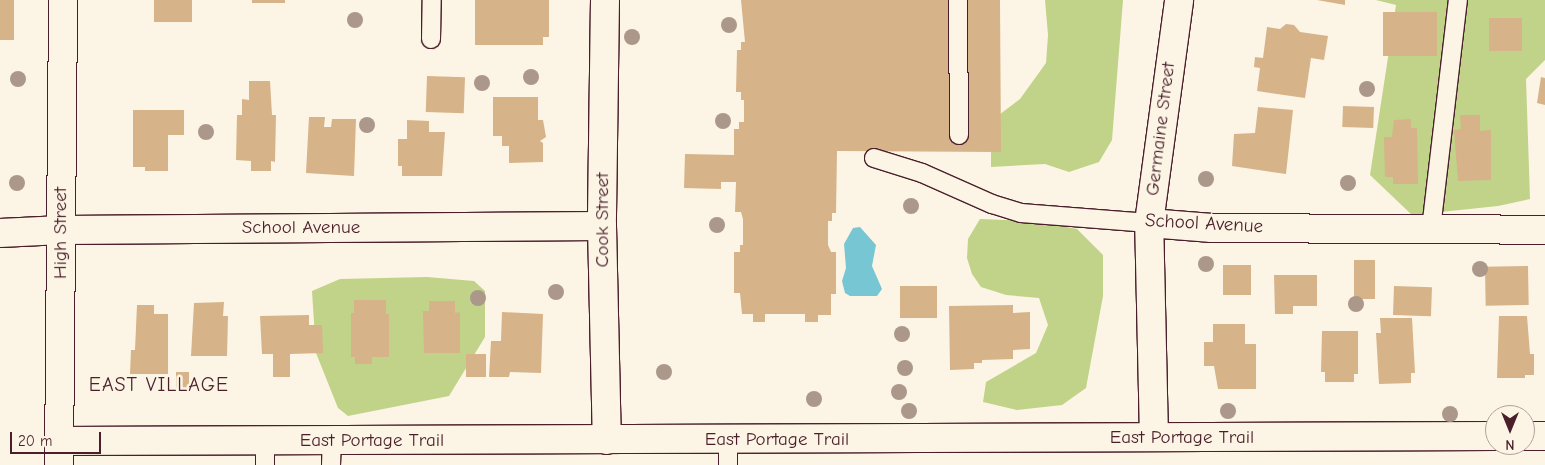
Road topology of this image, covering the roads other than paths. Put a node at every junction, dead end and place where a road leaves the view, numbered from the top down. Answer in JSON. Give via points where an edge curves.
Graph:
{"nodes":[{"id":1,"x":63,"y":0,"type":"edge"},
{"id":2,"x":432,"y":0,"type":"edge"},
{"id":3,"x":605,"y":0,"type":"edge"},
{"id":4,"x":958,"y":0,"type":"edge"},
{"id":5,"x":1178,"y":0,"type":"edge"},
{"id":6,"x":1458,"y":0,"type":"edge"},
{"id":7,"x":430,"y":40,"type":"dead end"},
{"id":8,"x":959,"y":135,"type":"dead end"},
{"id":9,"x":874,"y":158,"type":"dead end"},
{"id":10,"x":1149,"y":223,"type":"junction"},
{"id":11,"x":602,"y":226,"type":"junction"},
{"id":12,"x":1431,"y":229,"type":"junction"},
{"id":13,"x":62,"y":230,"type":"junction"},
{"id":14,"x":1545,"y":230,"type":"edge"},
{"id":15,"x":0,"y":234,"type":"edge"},
{"id":16,"x":1485,"y":436,"type":"edge"},
{"id":17,"x":1154,"y":437,"type":"junction"},
{"id":18,"x":607,"y":440,"type":"junction"},
{"id":19,"x":728,"y":452,"type":"edge"},
{"id":20,"x":59,"y":453,"type":"edge"},
{"id":21,"x":265,"y":453,"type":"edge"},
{"id":22,"x":331,"y":453,"type":"edge"}],
"edges":[{"from":1,"to":13,"type":"street","name":"High Street"},
{"from":2,"to":7,"type":"lane"},
{"from":3,"to":11,"type":"street","name":"Cook Street"},
{"from":4,"to":8,"type":"lane"},
{"from":5,"to":10,"type":"street","name":"Germaine Street"},
{"from":6,"to":12,"type":"lane"},
{"from":9,"to":10,"type":"lane","name":"School Avenue","via":[[922,173],[992,204],[1022,213]]},
{"from":10,"to":12,"type":"street","name":"School Avenue","via":[[1212,228]]},
{"from":10,"to":17,"type":"street","name":"Germaine Street"},
{"from":11,"to":13,"type":"street","name":"School Avenue"},
{"from":11,"to":18,"type":"street","name":"Cook Street"},
{"from":12,"to":14,"type":"street","name":"School Avenue"},
{"from":13,"to":15,"type":"street","name":"School Avenue"},
{"from":13,"to":20,"type":"street","name":"High Street"},
{"from":16,"to":17,"type":"street","name":"East Portage Trail"},
{"from":17,"to":19,"type":"street","name":"East Portage Trail"},
{"from":18,"to":19,"type":"street","name":"East Portage Trail"},
{"from":18,"to":22,"type":"street","name":"East Portage Trail"},
{"from":20,"to":21,"type":"street","name":"East Portage Trail"},
{"from":21,"to":22,"type":"street","name":"East Portage Trail"}]}
